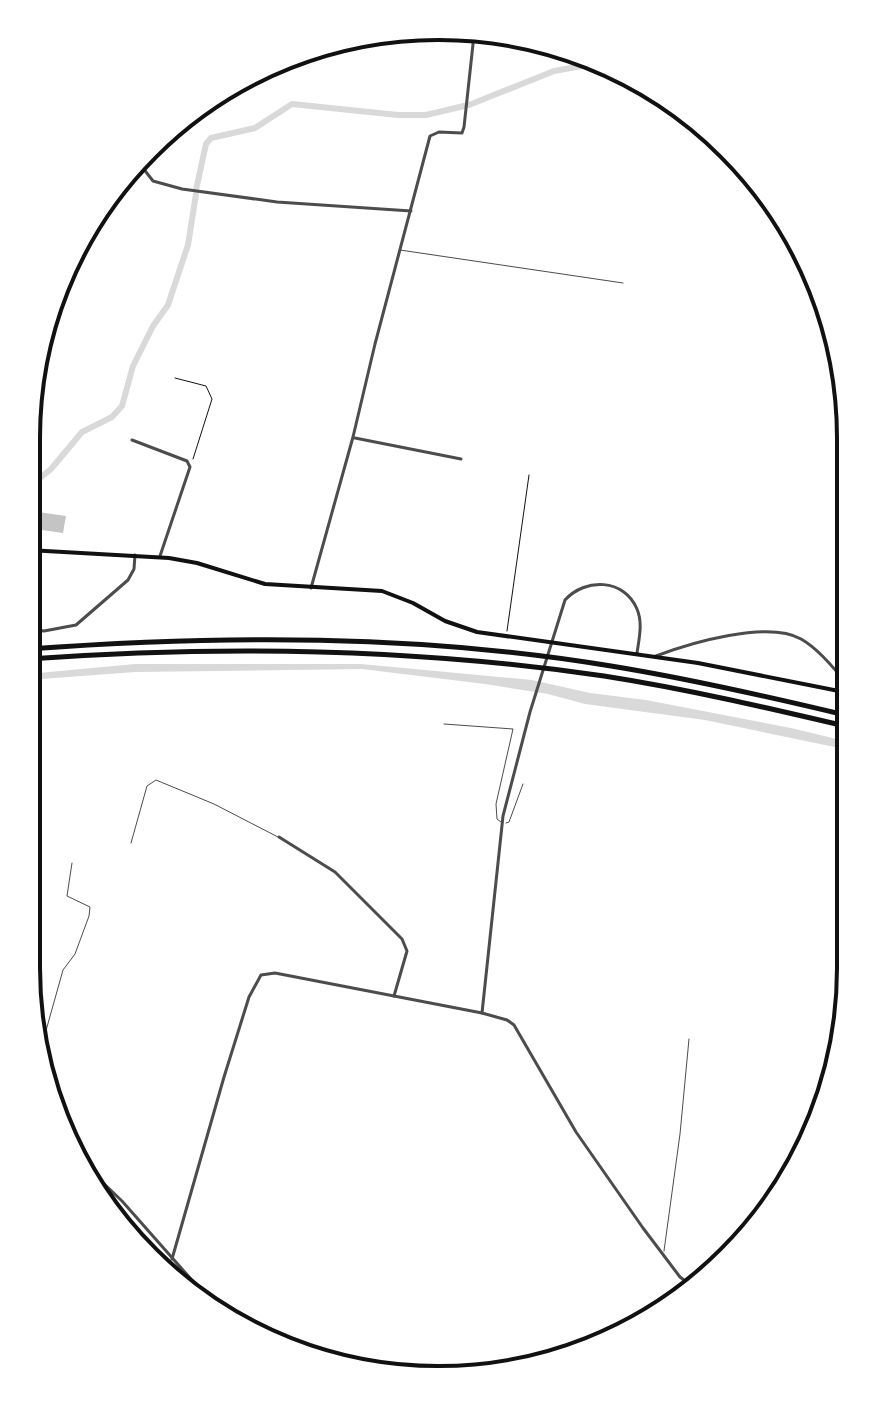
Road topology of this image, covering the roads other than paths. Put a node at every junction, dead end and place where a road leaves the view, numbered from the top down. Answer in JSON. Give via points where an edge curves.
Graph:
{"nodes":[{"id":1,"x":473,"y":42,"type":"edge"},
{"id":2,"x":145,"y":170,"type":"edge"},
{"id":3,"x":411,"y":211,"type":"junction"},
{"id":4,"x":400,"y":250,"type":"junction"},
{"id":5,"x":623,"y":283,"type":"dead end"},
{"id":6,"x":353,"y":437,"type":"junction"},
{"id":7,"x":132,"y":440,"type":"dead end"},
{"id":8,"x":461,"y":459,"type":"dead end"},
{"id":9,"x":40,"y":551,"type":"edge"},
{"id":10,"x":135,"y":555,"type":"junction"},
{"id":11,"x":160,"y":557,"type":"junction"},
{"id":12,"x":311,"y":588,"type":"junction"},
{"id":13,"x":40,"y":630,"type":"edge"},
{"id":14,"x":40,"y":648,"type":"edge"},
{"id":15,"x":637,"y":653,"type":"junction"},
{"id":16,"x":656,"y":656,"type":"junction"},
{"id":17,"x":40,"y":658,"type":"edge"},
{"id":18,"x":837,"y":677,"type":"edge"},
{"id":19,"x":837,"y":688,"type":"edge"},
{"id":20,"x":837,"y":713,"type":"edge"},
{"id":21,"x":444,"y":724,"type":"dead end"},
{"id":22,"x":837,"y":724,"type":"edge"},
{"id":23,"x":523,"y":784,"type":"dead end"},
{"id":24,"x":502,"y":822,"type":"junction"},
{"id":25,"x":279,"y":837,"type":"joint"},
{"id":26,"x":131,"y":843,"type":"dead end"},
{"id":27,"x":72,"y":863,"type":"dead end"},
{"id":28,"x":394,"y":996,"type":"junction"},
{"id":29,"x":482,"y":1013,"type":"junction"},
{"id":30,"x":45,"y":1032,"type":"edge"},
{"id":31,"x":689,"y":1039,"type":"dead end"},
{"id":32,"x":103,"y":1183,"type":"edge"},
{"id":33,"x":663,"y":1254,"type":"junction"},
{"id":34,"x":172,"y":1259,"type":"junction"},
{"id":35,"x":190,"y":1279,"type":"edge"},
{"id":36,"x":685,"y":1281,"type":"edge"}],
"edges":[{"from":1,"to":3,"type":"street","via":[[462,133],[430,136]]},
{"from":2,"to":3,"type":"street","via":[[153,181],[182,189]]},
{"from":3,"to":4,"type":"street"},
{"from":4,"to":5,"type":"lane"},
{"from":4,"to":6,"type":"street"},
{"from":6,"to":8,"type":"street"},
{"from":6,"to":12,"type":"street"},
{"from":7,"to":11,"type":"street","via":[[187,461],[190,467]]},
{"from":9,"to":10,"type":"main road"},
{"from":10,"to":11,"type":"main road"},
{"from":10,"to":13,"type":"street","via":[[128,580],[76,625]]},
{"from":11,"to":12,"type":"main road","via":[[265,584]]},
{"from":12,"to":15,"type":"main road","via":[[382,591],[477,632]]},
{"from":14,"to":20,"type":"highway","via":[[279,639],[515,653],[717,685]]},
{"from":15,"to":16,"type":"main road"},
{"from":15,"to":24,"type":"street","via":[[638,610],[627,594],[595,583],[578,588],[565,600]]},
{"from":16,"to":18,"type":"street","via":[[683,645],[779,631],[802,640]]},
{"from":16,"to":19,"type":"main road"},
{"from":17,"to":22,"type":"highway","via":[[133,651],[388,653],[607,677]]},
{"from":21,"to":24,"type":"lane","via":[[513,729],[496,804]]},
{"from":23,"to":24,"type":"lane","via":[[509,822]]},
{"from":24,"to":29,"type":"street"},
{"from":25,"to":26,"type":"lane","via":[[156,780],[147,786]]},
{"from":25,"to":28,"type":"street","via":[[335,872],[402,939],[407,951]]},
{"from":27,"to":30,"type":"lane","via":[[67,896],[90,907],[89,916],[63,970]]},
{"from":28,"to":29,"type":"street"},
{"from":28,"to":34,"type":"street","via":[[275,973],[256,980]]},
{"from":29,"to":33,"type":"street","via":[[514,1025],[576,1132]]},
{"from":31,"to":33,"type":"lane"},
{"from":32,"to":34,"type":"street"},
{"from":33,"to":36,"type":"street"},
{"from":34,"to":35,"type":"street"}]}
